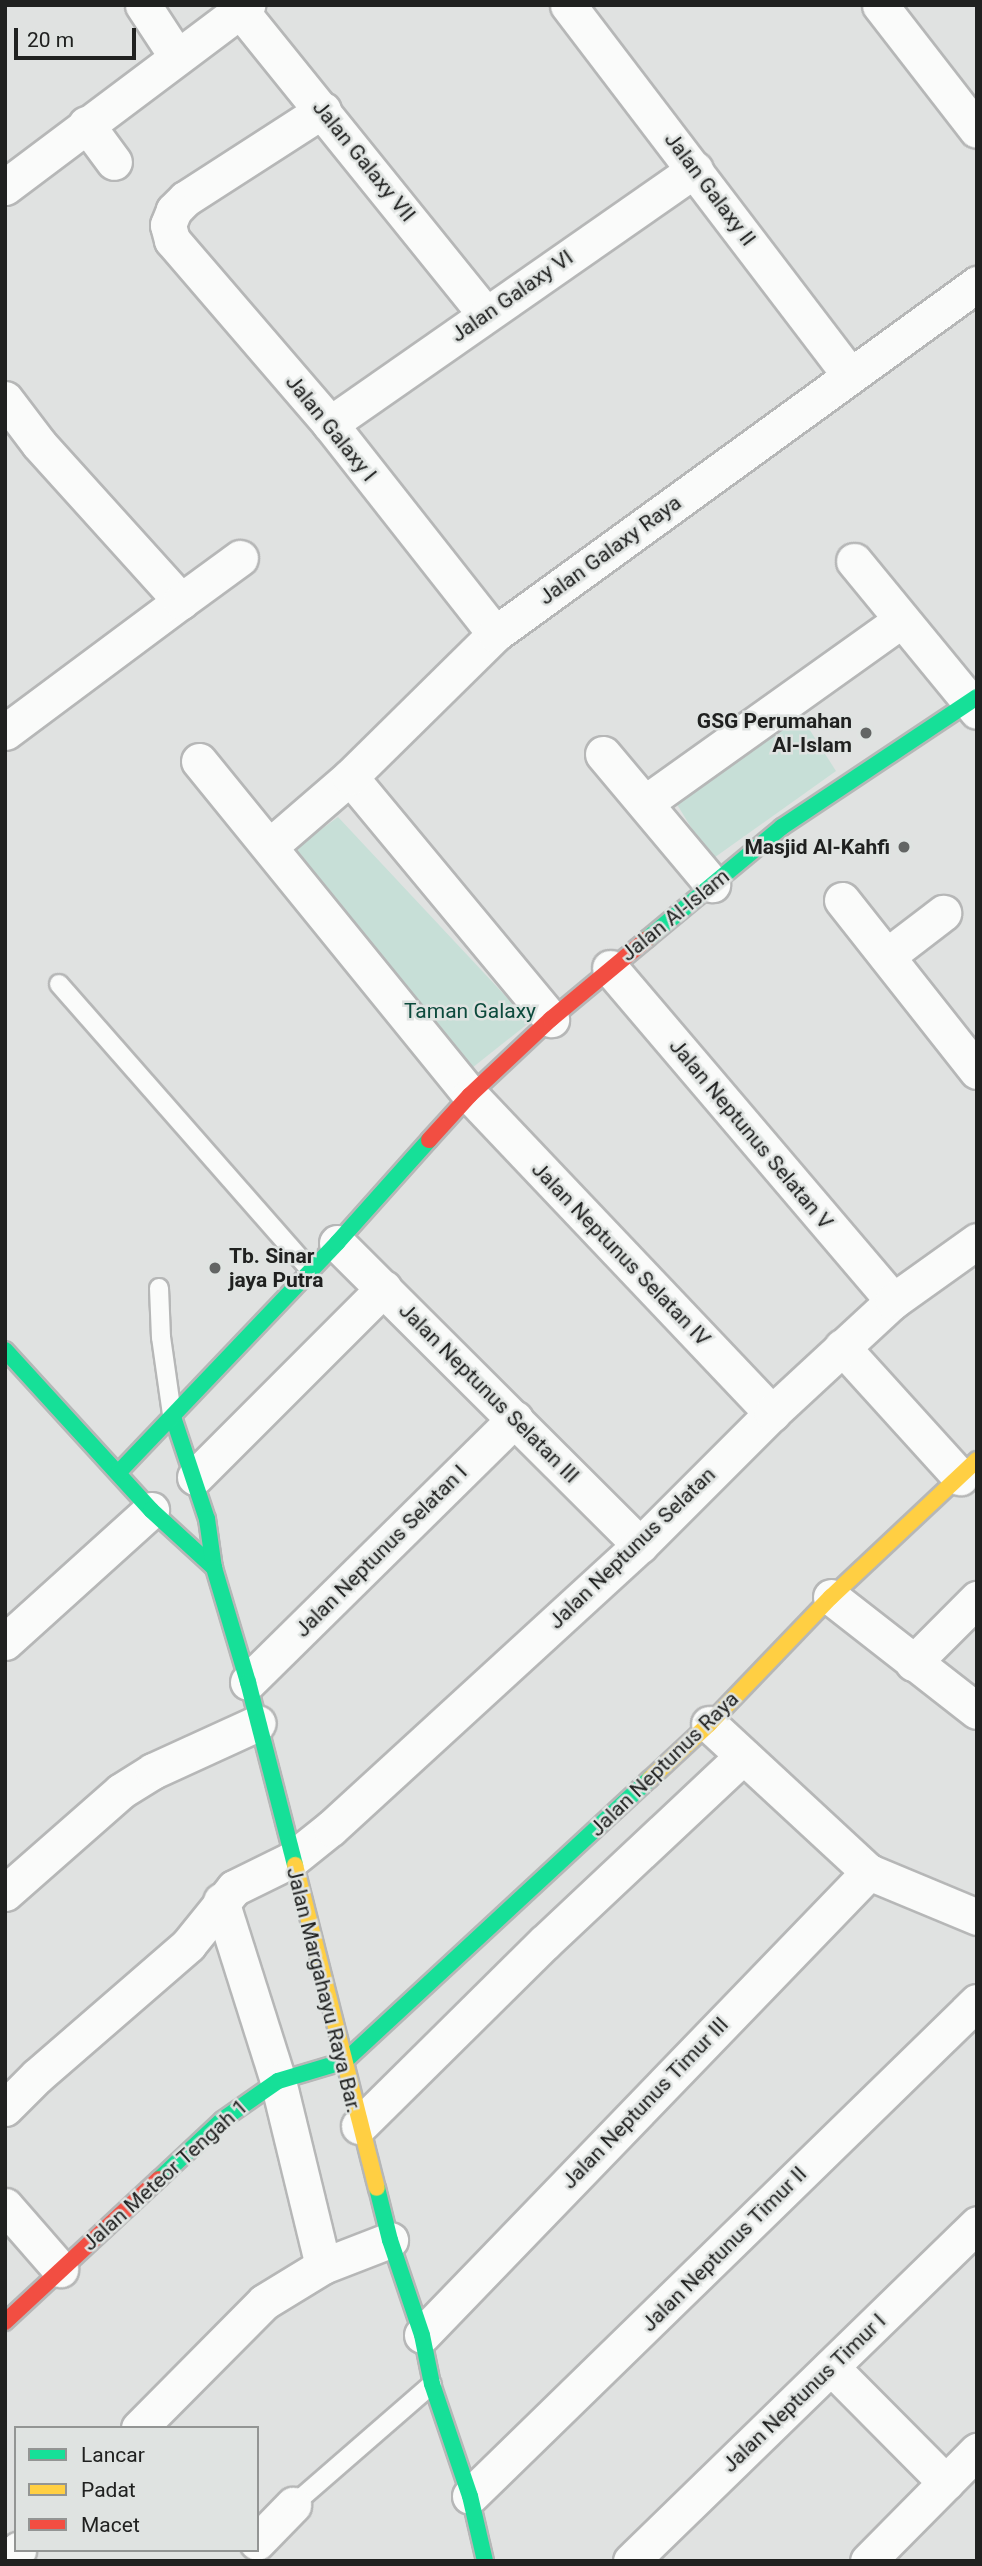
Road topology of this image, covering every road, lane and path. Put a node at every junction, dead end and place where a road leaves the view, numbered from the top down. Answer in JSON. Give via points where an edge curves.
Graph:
{"nodes":[{"id":1,"x":143,"y":5,"type":"edge"},
{"id":2,"x":568,"y":5,"type":"edge"},
{"id":3,"x":880,"y":5,"type":"edge"},
{"id":4,"x":244,"y":7,"type":"edge"},
{"id":5,"x":177,"y":57,"type":"junction"},
{"id":6,"x":323,"y":110,"type":"junction"},
{"id":7,"x":86,"y":124,"type":"junction"},
{"id":8,"x":977,"y":130,"type":"edge"},
{"id":9,"x":114,"y":162,"type":"dead end"},
{"id":10,"x":695,"y":169,"type":"junction"},
{"id":11,"x":5,"y":187,"type":"edge"},
{"id":12,"x":977,"y":284,"type":"edge"},
{"id":13,"x":485,"y":314,"type":"junction"},
{"id":14,"x":850,"y":375,"type":"junction"},
{"id":15,"x":5,"y":398,"type":"edge"},
{"id":16,"x":330,"y":424,"type":"junction"},
{"id":17,"x":240,"y":558,"type":"dead end"},
{"id":18,"x":854,"y":561,"type":"dead end"},
{"id":19,"x":181,"y":601,"type":"junction"},
{"id":20,"x":902,"y":620,"type":"junction"},
{"id":21,"x":495,"y":634,"type":"junction"},
{"id":22,"x":974,"y":703,"type":"edge"},
{"id":23,"x":5,"y":732,"type":"edge"},
{"id":24,"x":603,"y":754,"type":"dead end"},
{"id":25,"x":199,"y":761,"type":"dead end"},
{"id":26,"x":350,"y":777,"type":"junction"},
{"id":27,"x":645,"y":803,"type":"junction"},
{"id":28,"x":270,"y":846,"type":"junction"},
{"id":29,"x":712,"y":884,"type":"junction"},
{"id":30,"x":842,"y":900,"type":"dead end"},
{"id":31,"x":943,"y":913,"type":"dead end"},
{"id":32,"x":887,"y":956,"type":"junction"},
{"id":33,"x":610,"y":968,"type":"junction"},
{"id":34,"x":60,"y":984,"type":"dead end"},
{"id":35,"x":551,"y":1019,"type":"junction"},
{"id":36,"x":977,"y":1071,"type":"edge"},
{"id":37,"x":470,"y":1096,"type":"junction"},
{"id":38,"x":977,"y":1241,"type":"edge"},
{"id":39,"x":337,"y":1243,"type":"junction"},
{"id":40,"x":310,"y":1269,"type":"junction"},
{"id":41,"x":159,"y":1288,"type":"dead end"},
{"id":42,"x":384,"y":1288,"type":"junction"},
{"id":43,"x":893,"y":1301,"type":"junction"},
{"id":44,"x":842,"y":1347,"type":"junction"},
{"id":45,"x":10,"y":1364,"type":"edge"},
{"id":46,"x":772,"y":1413,"type":"junction"},
{"id":47,"x":173,"y":1417,"type":"junction"},
{"id":48,"x":515,"y":1419,"type":"junction"},
{"id":49,"x":968,"y":1468,"type":"edge"},
{"id":50,"x":118,"y":1473,"type":"junction"},
{"id":51,"x":195,"y":1477,"type":"junction"},
{"id":52,"x":150,"y":1510,"type":"junction"},
{"id":53,"x":640,"y":1545,"type":"junction"},
{"id":54,"x":214,"y":1568,"type":"junction"},
{"id":55,"x":831,"y":1597,"type":"junction"},
{"id":56,"x":977,"y":1599,"type":"edge"},
{"id":57,"x":5,"y":1642,"type":"edge"},
{"id":58,"x":913,"y":1663,"type":"junction"},
{"id":59,"x":248,"y":1682,"type":"junction"},
{"id":60,"x":977,"y":1712,"type":"edge"},
{"id":61,"x":258,"y":1723,"type":"junction"},
{"id":62,"x":709,"y":1724,"type":"junction"},
{"id":63,"x":743,"y":1756,"type":"junction"},
{"id":64,"x":291,"y":1860,"type":"junction"},
{"id":65,"x":869,"y":1872,"type":"junction"},
{"id":66,"x":5,"y":1893,"type":"edge"},
{"id":67,"x":220,"y":1901,"type":"junction"},
{"id":68,"x":977,"y":1917,"type":"edge"},
{"id":69,"x":977,"y":2002,"type":"edge"},
{"id":70,"x":345,"y":2061,"type":"junction"},
{"id":71,"x":266,"y":2089,"type":"junction"},
{"id":72,"x":5,"y":2108,"type":"edge"},
{"id":73,"x":359,"y":2126,"type":"junction"},
{"id":74,"x":5,"y":2206,"type":"edge"},
{"id":75,"x":977,"y":2224,"type":"edge"},
{"id":76,"x":390,"y":2239,"type":"junction"},
{"id":77,"x":60,"y":2269,"type":"junction"},
{"id":78,"x":312,"y":2273,"type":"junction"},
{"id":79,"x":5,"y":2322,"type":"edge"},
{"id":80,"x":422,"y":2335,"type":"junction"},
{"id":81,"x":831,"y":2367,"type":"junction"},
{"id":82,"x":432,"y":2384,"type":"junction"},
{"id":83,"x":141,"y":2426,"type":"edge"},
{"id":84,"x":977,"y":2451,"type":"edge"},
{"id":85,"x":946,"y":2483,"type":"junction"},
{"id":86,"x":470,"y":2497,"type":"junction"},
{"id":87,"x":293,"y":2505,"type":"joint"},
{"id":88,"x":259,"y":2540,"type":"edge"},
{"id":89,"x":485,"y":2561,"type":"edge"},
{"id":90,"x":631,"y":2561,"type":"edge"},
{"id":91,"x":868,"y":2561,"type":"edge"}],
"edges":[{"from":1,"to":5,"type":"street"},
{"from":2,"to":10,"type":"street","name":"Jalan Galaxy II"},
{"from":3,"to":8,"type":"street"},
{"from":4,"to":5,"type":"street"},
{"from":4,"to":6,"type":"street","name":"Jalan Galaxy VII"},
{"from":5,"to":7,"type":"street"},
{"from":6,"to":13,"type":"street","name":"Jalan Galaxy VII"},
{"from":6,"to":16,"type":"street","name":"Jalan Galaxy I","via":[[185,199],[167,225],[172,240]]},
{"from":7,"to":9,"type":"street"},
{"from":7,"to":11,"type":"street"},
{"from":10,"to":13,"type":"street","name":"Jalan Galaxy VI"},
{"from":10,"to":14,"type":"street","name":"Jalan Galaxy II"},
{"from":12,"to":14,"type":"street","name":"Jalan Galaxy Raya"},
{"from":13,"to":16,"type":"street","name":"Jalan Galaxy VI"},
{"from":14,"to":21,"type":"street","name":"Jalan Galaxy Raya"},
{"from":15,"to":19,"type":"street","via":[[39,444]]},
{"from":16,"to":21,"type":"street","name":"Jalan Galaxy I"},
{"from":17,"to":19,"type":"street"},
{"from":18,"to":20,"type":"street"},
{"from":19,"to":23,"type":"street"},
{"from":20,"to":22,"type":"street"},
{"from":20,"to":27,"type":"street"},
{"from":21,"to":26,"type":"street","name":"Jalan Galaxy Raya"},
{"from":22,"to":29,"type":"street","name":"Jalan Al-Islam","via":[[782,827]]},
{"from":24,"to":27,"type":"street"},
{"from":25,"to":28,"type":"street"},
{"from":26,"to":28,"type":"street","name":"Jalan Galaxy Raya"},
{"from":26,"to":35,"type":"street"},
{"from":27,"to":29,"type":"street"},
{"from":28,"to":37,"type":"street"},
{"from":29,"to":33,"type":"street","name":"Jalan Al-Islam"},
{"from":30,"to":32,"type":"street"},
{"from":31,"to":32,"type":"street"},
{"from":32,"to":36,"type":"street"},
{"from":33,"to":35,"type":"street","name":"Jalan Al-Islam"},
{"from":33,"to":43,"type":"street","name":"Jalan Neptunus Selatan V"},
{"from":34,"to":40,"type":"lane"},
{"from":35,"to":37,"type":"street","name":"Jalan Al-Islam"},
{"from":37,"to":39,"type":"street","name":"Jalan Al-Islam"},
{"from":37,"to":46,"type":"street","name":"Jalan Neptunus Selatan IV"},
{"from":38,"to":43,"type":"street","name":"Jalan Neptunus Selatan"},
{"from":39,"to":40,"type":"street","name":"Jalan Al-Islam"},
{"from":39,"to":42,"type":"street","name":"Jalan Neptunus Selatan III"},
{"from":40,"to":47,"type":"street","name":"Jalan Al-Islam"},
{"from":41,"to":47,"type":"lane"},
{"from":42,"to":48,"type":"street","name":"Jalan Neptunus Selatan III"},
{"from":42,"to":51,"type":"street"},
{"from":43,"to":44,"type":"street","name":"Jalan Neptunus Selatan"},
{"from":44,"to":46,"type":"street","name":"Jalan Neptunus Selatan"},
{"from":44,"to":49,"type":"street"},
{"from":45,"to":50,"type":"street"},
{"from":46,"to":53,"type":"street","name":"Jalan Neptunus Selatan"},
{"from":47,"to":50,"type":"street","name":"Jalan Al-Islam"},
{"from":47,"to":51,"type":"street","name":"Jalan Margahayu Raya Bar."},
{"from":48,"to":53,"type":"street","name":"Jalan Neptunus Selatan III"},
{"from":48,"to":59,"type":"street","name":"Jalan Neptunus Selatan I"},
{"from":49,"to":55,"type":"street","name":"Jalan Neptunus Raya"},
{"from":50,"to":52,"type":"street"},
{"from":51,"to":54,"type":"street","name":"Jalan Margahayu Raya Bar."},
{"from":52,"to":54,"type":"street"},
{"from":52,"to":57,"type":"street"},
{"from":53,"to":64,"type":"street","name":"Jalan Neptunus Selatan"},
{"from":54,"to":59,"type":"street","name":"Jalan Margahayu Raya Bar."},
{"from":55,"to":58,"type":"street"},
{"from":55,"to":62,"type":"street","name":"Jalan Neptunus Raya"},
{"from":56,"to":58,"type":"street"},
{"from":58,"to":60,"type":"street"},
{"from":59,"to":61,"type":"street","name":"Jalan Margahayu Raya Bar."},
{"from":61,"to":64,"type":"street","name":"Jalan Margahayu Raya Bar."},
{"from":61,"to":66,"type":"street","via":[[153,1771],[121,1791]]},
{"from":62,"to":63,"type":"street"},
{"from":62,"to":70,"type":"street","name":"Jalan Neptunus Raya"},
{"from":63,"to":65,"type":"street"},
{"from":63,"to":73,"type":"street","via":[[544,1942]]},
{"from":64,"to":67,"type":"street","name":"Jalan Neptunus Selatan","via":[[234,1888]]},
{"from":64,"to":70,"type":"street","name":"Jalan Margahayu Raya Bar."},
{"from":65,"to":68,"type":"street"},
{"from":65,"to":80,"type":"street","name":"Jalan Neptunus Timur III"},
{"from":67,"to":71,"type":"street"},
{"from":67,"to":72,"type":"street","name":"Jalan Neptunus Selatan","via":[[188,1945]]},
{"from":69,"to":86,"type":"street","name":"Jalan Neptunus Timur II"},
{"from":70,"to":71,"type":"street","name":"Jalan Meteor Tengah 1"},
{"from":70,"to":73,"type":"street","name":"Jalan Margahayu Raya Bar."},
{"from":71,"to":77,"type":"street","name":"Jalan Meteor Tengah 1","via":[[222,2120]]},
{"from":71,"to":78,"type":"street"},
{"from":73,"to":76,"type":"street","name":"Jalan Margahayu Raya Bar."},
{"from":74,"to":77,"type":"street"},
{"from":75,"to":81,"type":"street","name":"Jalan Neptunus Timur I"},
{"from":76,"to":78,"type":"street"},
{"from":76,"to":80,"type":"street","name":"Jalan Margahayu Raya Bar."},
{"from":77,"to":79,"type":"street","name":"Jalan Meteor Tengah 1"},
{"from":78,"to":83,"type":"street","via":[[264,2302]]},
{"from":80,"to":82,"type":"street","name":"Jalan Margahayu Raya Bar."},
{"from":81,"to":85,"type":"street"},
{"from":81,"to":90,"type":"street","name":"Jalan Neptunus Timur I"},
{"from":82,"to":86,"type":"street","name":"Jalan Margahayu Raya Bar."},
{"from":82,"to":87,"type":"lane"},
{"from":84,"to":85,"type":"street"},
{"from":85,"to":91,"type":"street"},
{"from":86,"to":89,"type":"street","name":"Jalan Margahayu Raya Bar."},
{"from":87,"to":88,"type":"street"}]}
